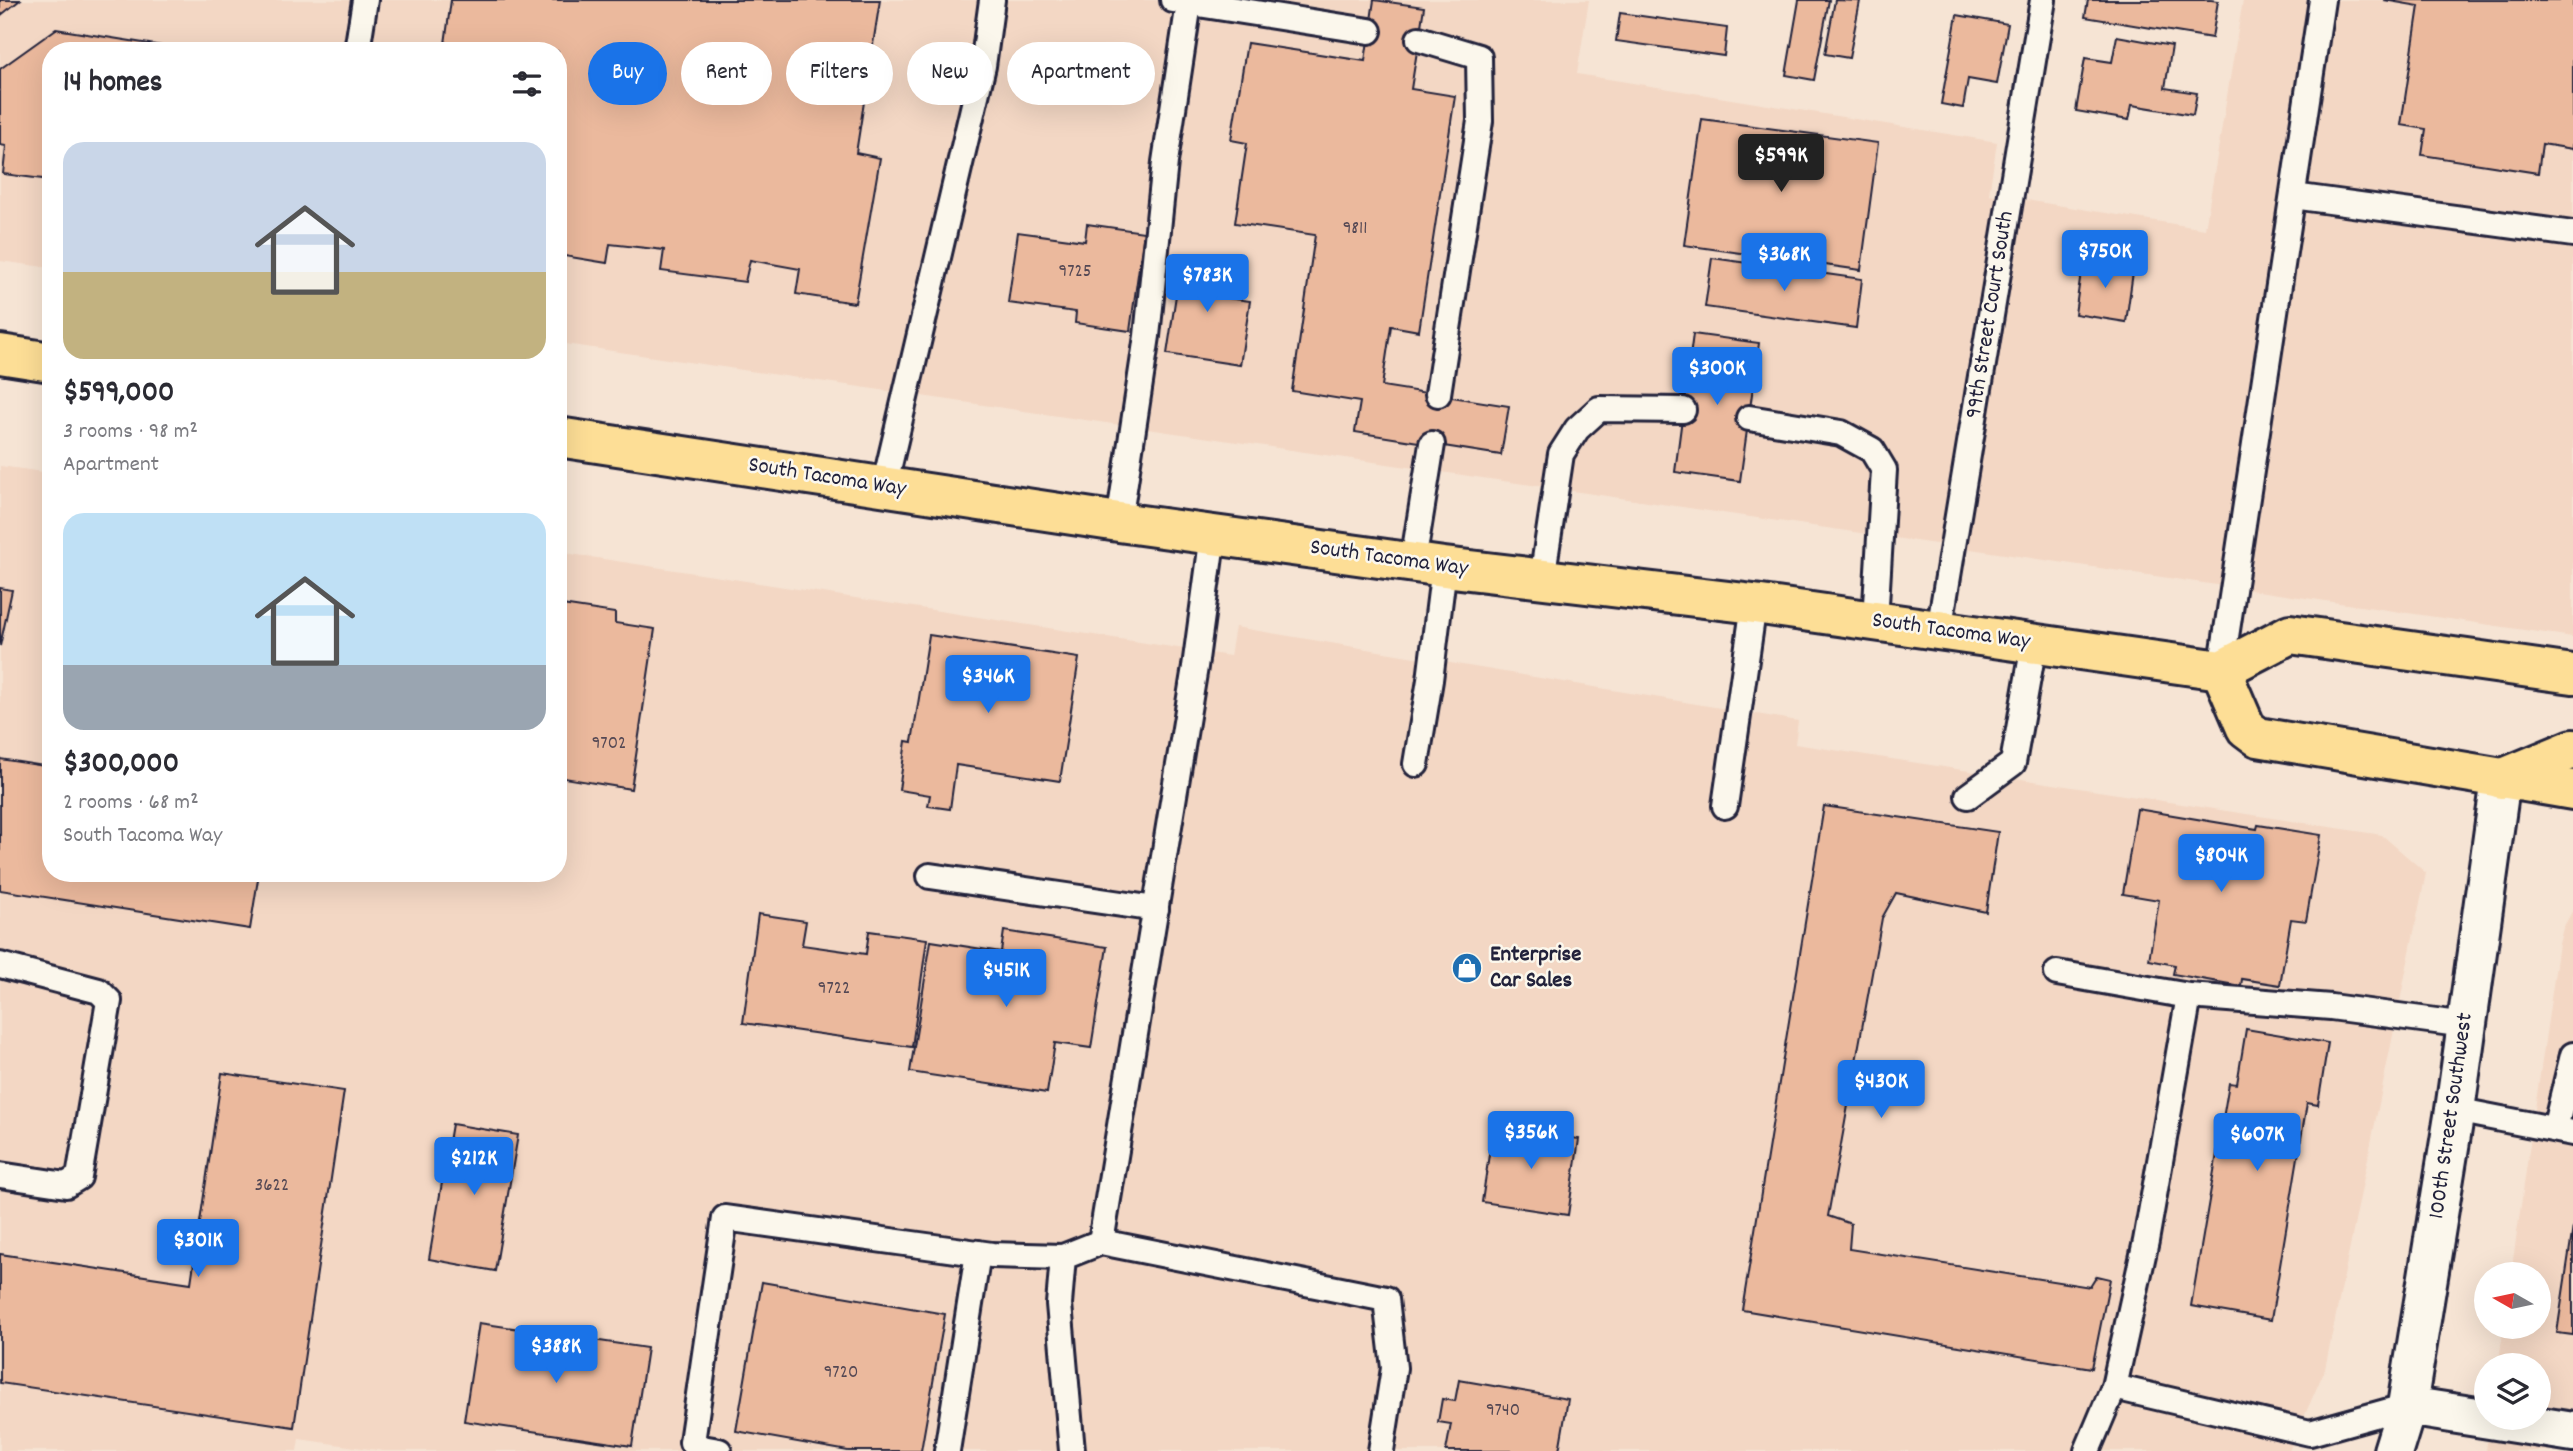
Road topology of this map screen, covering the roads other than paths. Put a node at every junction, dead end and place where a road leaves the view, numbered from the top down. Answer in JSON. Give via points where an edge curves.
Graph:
{"nodes":[{"id":1,"x":365,"y":0,"type":"edge"},
{"id":2,"x":992,"y":0,"type":"edge"},
{"id":3,"x":2043,"y":0,"type":"edge"},
{"id":4,"x":2322,"y":0,"type":"edge"},
{"id":5,"x":1181,"y":1,"type":"edge"},
{"id":6,"x":1369,"y":31,"type":"dead end"},
{"id":7,"x":1419,"y":39,"type":"dead end"},
{"id":8,"x":358,"y":42,"type":"edge"},
{"id":9,"x":2293,"y":196,"type":"junction"},
{"id":10,"x":2573,"y":234,"type":"edge"},
{"id":11,"x":0,"y":354,"type":"edge"},
{"id":12,"x":42,"y":361,"type":"edge"},
{"id":13,"x":1438,"y":394,"type":"dead end"},
{"id":14,"x":1683,"y":410,"type":"dead end"},
{"id":15,"x":1749,"y":418,"type":"dead end"},
{"id":16,"x":567,"y":438,"type":"edge"},
{"id":17,"x":1432,"y":444,"type":"dead end"},
{"id":18,"x":884,"y":487,"type":"junction"},
{"id":19,"x":1119,"y":522,"type":"junction"},
{"id":20,"x":1213,"y":534,"type":"junction"},
{"id":21,"x":1428,"y":564,"type":"junction"},
{"id":22,"x":1542,"y":579,"type":"junction"},
{"id":23,"x":1754,"y":604,"type":"junction"},
{"id":24,"x":1875,"y":621,"type":"junction"},
{"id":25,"x":1939,"y":631,"type":"junction"},
{"id":26,"x":2034,"y":644,"type":"junction"},
{"id":27,"x":2221,"y":670,"type":"junction"},
{"id":28,"x":2573,"y":674,"type":"edge"},
{"id":29,"x":2573,"y":749,"type":"edge"},
{"id":30,"x":1416,"y":764,"type":"dead end"},
{"id":31,"x":2501,"y":779,"type":"junction"},
{"id":32,"x":2573,"y":790,"type":"edge"},
{"id":33,"x":1968,"y":796,"type":"dead end"},
{"id":34,"x":1726,"y":806,"type":"dead end"},
{"id":35,"x":930,"y":876,"type":"dead end"},
{"id":36,"x":1156,"y":909,"type":"junction"},
{"id":37,"x":0,"y":965,"type":"edge"},
{"id":38,"x":2057,"y":973,"type":"dead end"},
{"id":39,"x":2189,"y":996,"type":"junction"},
{"id":40,"x":2466,"y":1026,"type":"junction"},
{"id":41,"x":2573,"y":1055,"type":"edge"},
{"id":42,"x":2455,"y":1110,"type":"junction"},
{"id":43,"x":2564,"y":1131,"type":"edge"},
{"id":44,"x":0,"y":1175,"type":"edge"},
{"id":45,"x":1101,"y":1242,"type":"junction"},
{"id":46,"x":978,"y":1253,"type":"junction"},
{"id":47,"x":1063,"y":1257,"type":"junction"},
{"id":48,"x":2114,"y":1387,"type":"junction"},
{"id":49,"x":2407,"y":1406,"type":"junction"},
{"id":50,"x":2573,"y":1432,"type":"edge"},
{"id":51,"x":719,"y":1451,"type":"edge"},
{"id":52,"x":947,"y":1451,"type":"edge"},
{"id":53,"x":1072,"y":1451,"type":"edge"},
{"id":54,"x":1381,"y":1451,"type":"edge"},
{"id":55,"x":2087,"y":1451,"type":"edge"},
{"id":56,"x":2393,"y":1451,"type":"edge"}],
"edges":[{"from":1,"to":8,"type":"lane"},
{"from":2,"to":18,"type":"lane","via":[[982,66]]},
{"from":3,"to":25,"type":"lane","name":"99th Street Court South"},
{"from":4,"to":9,"type":"lane"},
{"from":5,"to":6,"type":"lane"},
{"from":5,"to":19,"type":"lane","via":[[1147,336]]},
{"from":7,"to":13,"type":"lane","via":[[1479,57],[1480,121]]},
{"from":9,"to":10,"type":"lane"},
{"from":9,"to":27,"type":"lane"},
{"from":11,"to":12,"type":"main road"},
{"from":14,"to":22,"type":"lane","via":[[1599,409],[1577,429],[1561,454]]},
{"from":15,"to":24,"type":"lane","via":[[1841,433],[1872,450],[1884,470]]},
{"from":16,"to":18,"type":"main road","name":"South Tacoma Way"},
{"from":17,"to":21,"type":"lane"},
{"from":18,"to":19,"type":"main road","name":"South Tacoma Way"},
{"from":19,"to":20,"type":"main road","name":"South Tacoma Way"},
{"from":20,"to":21,"type":"main road","name":"South Tacoma Way"},
{"from":20,"to":36,"type":"lane"},
{"from":21,"to":22,"type":"main road","name":"South Tacoma Way"},
{"from":21,"to":30,"type":"lane","via":[[1430,680]]},
{"from":22,"to":23,"type":"main road","name":"South Tacoma Way"},
{"from":23,"to":24,"type":"main road","name":"South Tacoma Way"},
{"from":23,"to":34,"type":"lane"},
{"from":24,"to":25,"type":"main road","name":"South Tacoma Way"},
{"from":25,"to":26,"type":"main road","name":"South Tacoma Way"},
{"from":26,"to":27,"type":"main road","name":"South Tacoma Way"},
{"from":26,"to":33,"type":"lane","via":[[2013,763]]},
{"from":27,"to":28,"type":"main road","via":[[2290,634]]},
{"from":27,"to":31,"type":"main road","via":[[2246,728],[2258,737]]},
{"from":29,"to":31,"type":"main road"},
{"from":31,"to":32,"type":"main road"},
{"from":31,"to":40,"type":"main road","name":"100th Street Southwest"},
{"from":35,"to":36,"type":"lane"},
{"from":36,"to":45,"type":"lane"},
{"from":37,"to":44,"type":"lane","via":[[99,991],[109,1001],[79,1177],[66,1185]]},
{"from":38,"to":39,"type":"lane"},
{"from":39,"to":40,"type":"lane","via":[[2331,1007]]},
{"from":39,"to":48,"type":"lane","via":[[2146,1241]]},
{"from":40,"to":42,"type":"main road","name":"100th Street Southwest"},
{"from":41,"to":43,"type":"lane"},
{"from":42,"to":43,"type":"lane"},
{"from":42,"to":49,"type":"main road","name":"100th Street Southwest"},
{"from":45,"to":47,"type":"lane"},
{"from":45,"to":54,"type":"lane","via":[[1386,1299],[1394,1368]]},
{"from":46,"to":47,"type":"lane"},
{"from":46,"to":51,"type":"lane","via":[[726,1218],[692,1442]]},
{"from":46,"to":52,"type":"lane"},
{"from":47,"to":53,"type":"lane","via":[[1059,1304]]},
{"from":48,"to":49,"type":"lane","via":[[2310,1433]]},
{"from":48,"to":55,"type":"lane"},
{"from":49,"to":50,"type":"main road"},
{"from":49,"to":56,"type":"main road","name":"100th Street Southwest"}]}
